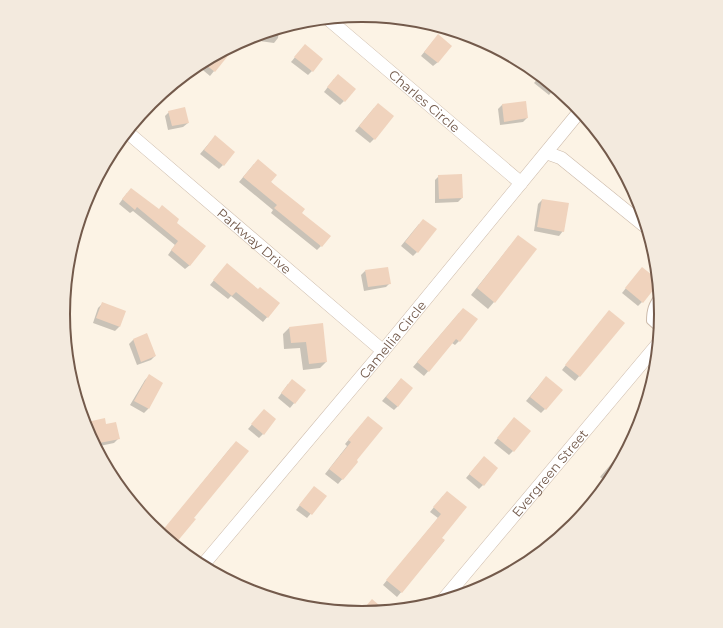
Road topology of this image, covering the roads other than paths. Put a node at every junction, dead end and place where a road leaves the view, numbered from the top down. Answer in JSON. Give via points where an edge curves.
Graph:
{"nodes":[{"id":1,"x":333,"y":23,"type":"edge"},
{"id":2,"x":576,"y":116,"type":"edge"},
{"id":3,"x":131,"y":135,"type":"edge"},
{"id":4,"x":547,"y":153,"type":"junction"},
{"id":5,"x":521,"y":183,"type":"junction"},
{"id":6,"x":638,"y":221,"type":"edge"},
{"id":7,"x":653,"y":301,"type":"edge"},
{"id":8,"x":653,"y":324,"type":"edge"},
{"id":9,"x":383,"y":351,"type":"junction"},
{"id":10,"x":651,"y":352,"type":"edge"},
{"id":11,"x":206,"y":561,"type":"edge"},
{"id":12,"x":449,"y":593,"type":"edge"}],
"edges":[{"from":1,"to":5,"type":"street","name":"Charles Circle"},
{"from":2,"to":4,"type":"street","name":"Camellia Circle"},
{"from":3,"to":9,"type":"street","name":"Parkway Drive"},
{"from":4,"to":5,"type":"street","name":"Camellia Circle"},
{"from":4,"to":6,"type":"street","via":[[561,158]]},
{"from":5,"to":9,"type":"street","name":"Camellia Circle"},
{"from":7,"to":8,"type":"lane","via":[[650,321]]},
{"from":9,"to":11,"type":"street","name":"Camellia Circle"},
{"from":10,"to":12,"type":"street","name":"Evergreen Street"}]}
